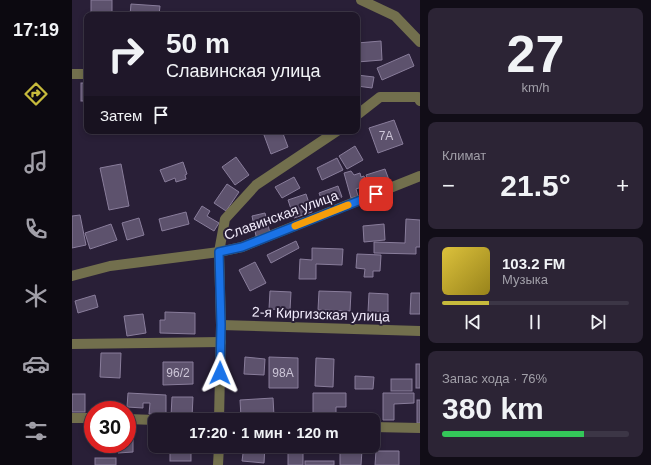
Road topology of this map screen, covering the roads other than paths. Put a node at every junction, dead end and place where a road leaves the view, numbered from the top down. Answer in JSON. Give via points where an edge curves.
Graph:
{"nodes":[{"id":1,"x":361,"y":0,"type":"edge"},
{"id":2,"x":420,"y":42,"type":"edge"},
{"id":3,"x":72,"y":74,"type":"edge"},
{"id":4,"x":84,"y":74,"type":"edge"},
{"id":5,"x":419,"y":97,"type":"edge"},
{"id":6,"x":360,"y":113,"type":"edge"},
{"id":7,"x":332,"y":134,"type":"edge"},
{"id":8,"x":420,"y":176,"type":"edge"},
{"id":9,"x":219,"y":252,"type":"junction"},
{"id":10,"x":72,"y":276,"type":"edge"},
{"id":11,"x":221,"y":325,"type":"junction"},
{"id":12,"x":420,"y":331,"type":"edge"},
{"id":13,"x":221,"y":342,"type":"junction"},
{"id":14,"x":72,"y":344,"type":"edge"},
{"id":15,"x":219,"y":413,"type":"edge"},
{"id":16,"x":72,"y":418,"type":"edge"},
{"id":17,"x":84,"y":418,"type":"edge"},
{"id":18,"x":136,"y":419,"type":"edge"},
{"id":19,"x":148,"y":420,"type":"edge"},
{"id":20,"x":380,"y":426,"type":"edge"},
{"id":21,"x":420,"y":428,"type":"edge"},
{"id":22,"x":218,"y":453,"type":"edge"},
{"id":23,"x":218,"y":465,"type":"edge"}],
"edges":[{"from":1,"to":2,"type":"street","via":[[395,16]]},
{"from":3,"to":4,"type":"street"},
{"from":5,"to":6,"type":"street","via":[[380,97]]},
{"from":7,"to":9,"type":"street","via":[[256,185],[225,219]]},
{"from":8,"to":9,"type":"street","name":"Славинская улица","via":[[242,247]]},
{"from":9,"to":10,"type":"street","name":"Славинская улица","via":[[110,266]]},
{"from":9,"to":11,"type":"street"},
{"from":11,"to":12,"type":"street","name":"2-я Киргизская улица"},
{"from":11,"to":13,"type":"street"},
{"from":13,"to":14,"type":"street"},
{"from":13,"to":15,"type":"street"},
{"from":16,"to":17,"type":"street"},
{"from":18,"to":19,"type":"street"},
{"from":20,"to":21,"type":"street"},
{"from":22,"to":23,"type":"street"}]}
